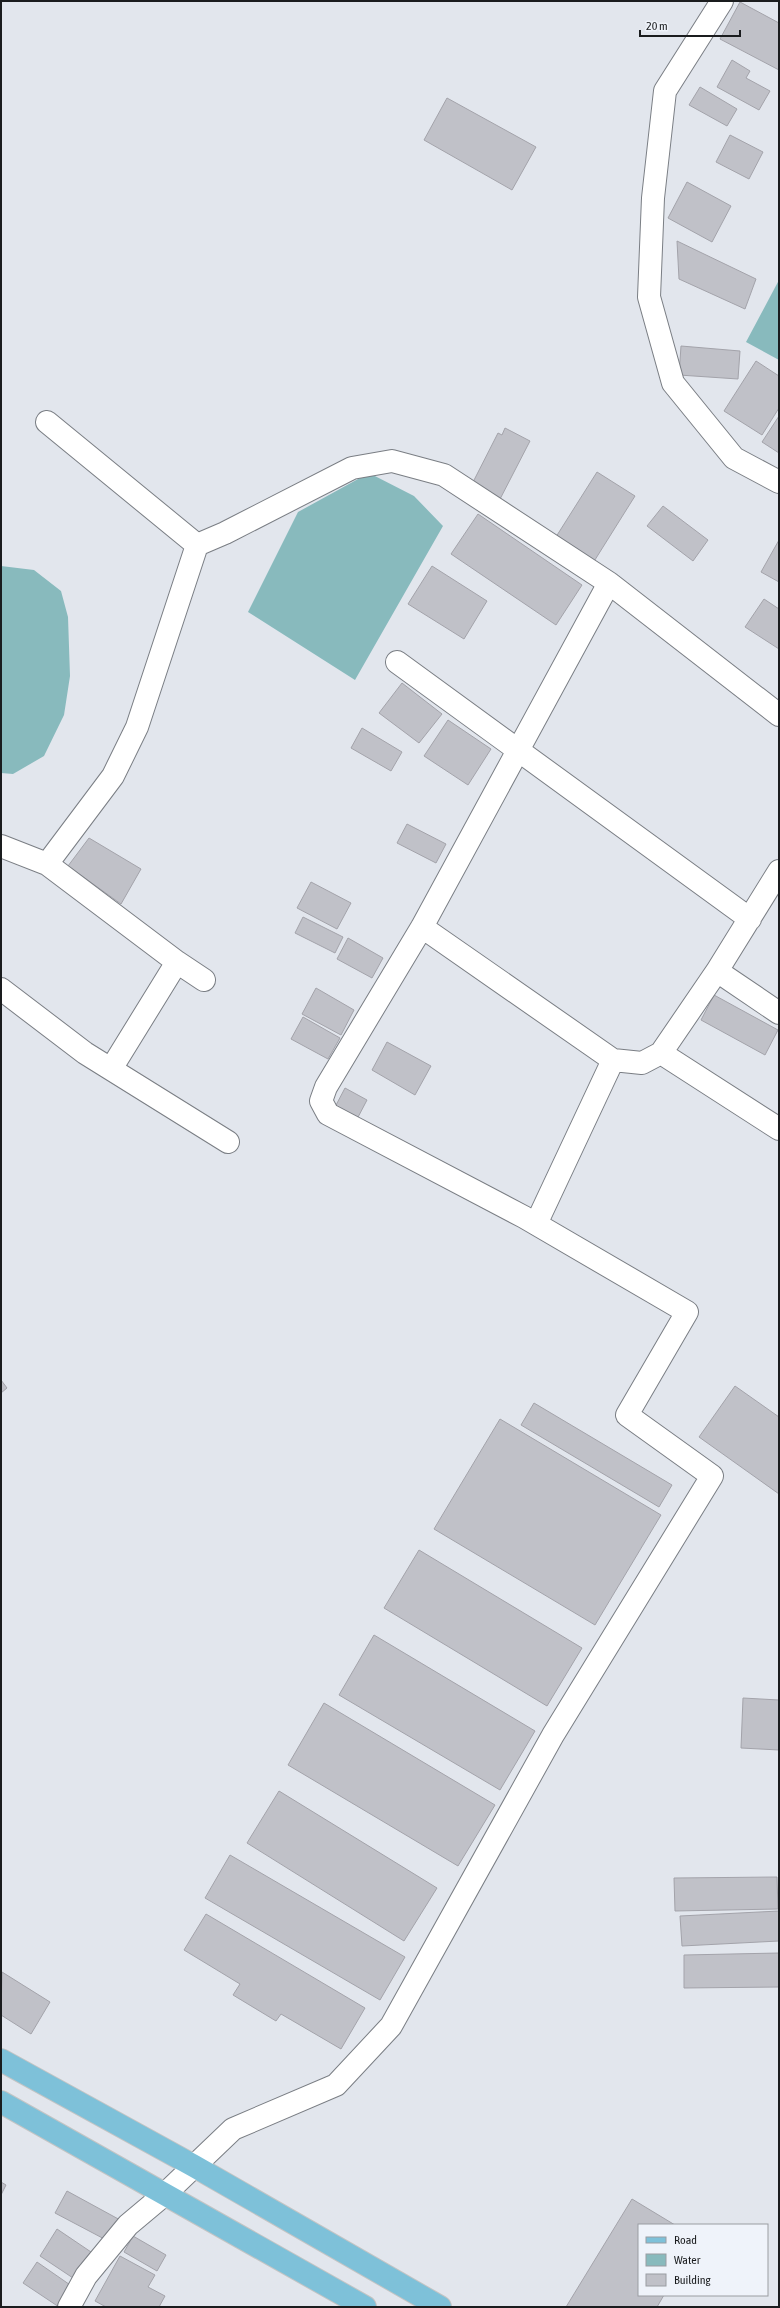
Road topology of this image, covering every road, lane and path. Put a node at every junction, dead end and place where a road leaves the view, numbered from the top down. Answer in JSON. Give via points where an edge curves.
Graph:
{"nodes":[{"id":1,"x":722,"y":1,"type":"edge"},
{"id":2,"x":47,"y":422,"type":"dead end"},
{"id":3,"x":779,"y":482,"type":"edge"},
{"id":4,"x":197,"y":545,"type":"junction"},
{"id":5,"x":609,"y":583,"type":"junction"},
{"id":6,"x":398,"y":662,"type":"dead end"},
{"id":7,"x":779,"y":715,"type":"edge"},
{"id":8,"x":518,"y":749,"type":"junction"},
{"id":9,"x":1,"y":846,"type":"edge"},
{"id":10,"x":47,"y":864,"type":"junction"},
{"id":11,"x":779,"y":871,"type":"edge"},
{"id":12,"x":750,"y":919,"type":"junction"},
{"id":13,"x":422,"y":927,"type":"junction"},
{"id":14,"x":177,"y":962,"type":"junction"},
{"id":15,"x":717,"y":971,"type":"junction"},
{"id":16,"x":204,"y":980,"type":"dead end"},
{"id":17,"x":1,"y":988,"type":"edge"},
{"id":18,"x":779,"y":1013,"type":"edge"},
{"id":19,"x":661,"y":1053,"type":"junction"},
{"id":20,"x":613,"y":1060,"type":"junction"},
{"id":21,"x":111,"y":1069,"type":"junction"},
{"id":22,"x":779,"y":1129,"type":"edge"},
{"id":23,"x":228,"y":1142,"type":"dead end"},
{"id":24,"x":536,"y":1224,"type":"junction"},
{"id":25,"x":1,"y":2060,"type":"edge"},
{"id":26,"x":1,"y":2102,"type":"edge"},
{"id":27,"x":194,"y":2166,"type":"junction"},
{"id":28,"x":165,"y":2194,"type":"junction"},
{"id":29,"x":69,"y":2307,"type":"edge"},
{"id":30,"x":365,"y":2307,"type":"edge"},
{"id":31,"x":440,"y":2307,"type":"edge"}],
"edges":[{"from":1,"to":3,"type":"street","via":[[665,91],[653,198],[649,297],[673,383],[734,458]]},
{"from":2,"to":4,"type":"street"},
{"from":4,"to":5,"type":"street","via":[[352,468],[392,461],[444,475]]},
{"from":4,"to":10,"type":"street","via":[[137,727],[112,776]]},
{"from":5,"to":7,"type":"street"},
{"from":5,"to":8,"type":"street"},
{"from":6,"to":8,"type":"street"},
{"from":8,"to":12,"type":"street"},
{"from":8,"to":13,"type":"street"},
{"from":9,"to":10,"type":"street"},
{"from":10,"to":14,"type":"street"},
{"from":11,"to":12,"type":"street"},
{"from":12,"to":15,"type":"street"},
{"from":13,"to":20,"type":"street"},
{"from":13,"to":24,"type":"street","via":[[326,1087],[321,1101],[328,1114]]},
{"from":14,"to":16,"type":"street"},
{"from":14,"to":21,"type":"street"},
{"from":15,"to":18,"type":"street"},
{"from":15,"to":19,"type":"street"},
{"from":17,"to":21,"type":"street","via":[[85,1053]]},
{"from":19,"to":20,"type":"street","via":[[642,1063]]},
{"from":19,"to":22,"type":"street"},
{"from":20,"to":24,"type":"street"},
{"from":21,"to":23,"type":"street"},
{"from":24,"to":27,"type":"street","via":[[687,1312],[627,1415],[712,1476],[553,1735],[391,2026],[336,2085],[233,2129]]},
{"from":25,"to":27,"type":"main road"},
{"from":26,"to":28,"type":"main road"},
{"from":27,"to":28,"type":"street"},
{"from":27,"to":31,"type":"main road"},
{"from":28,"to":29,"type":"street","via":[[128,2225],[86,2276]]},
{"from":28,"to":30,"type":"main road"}]}
